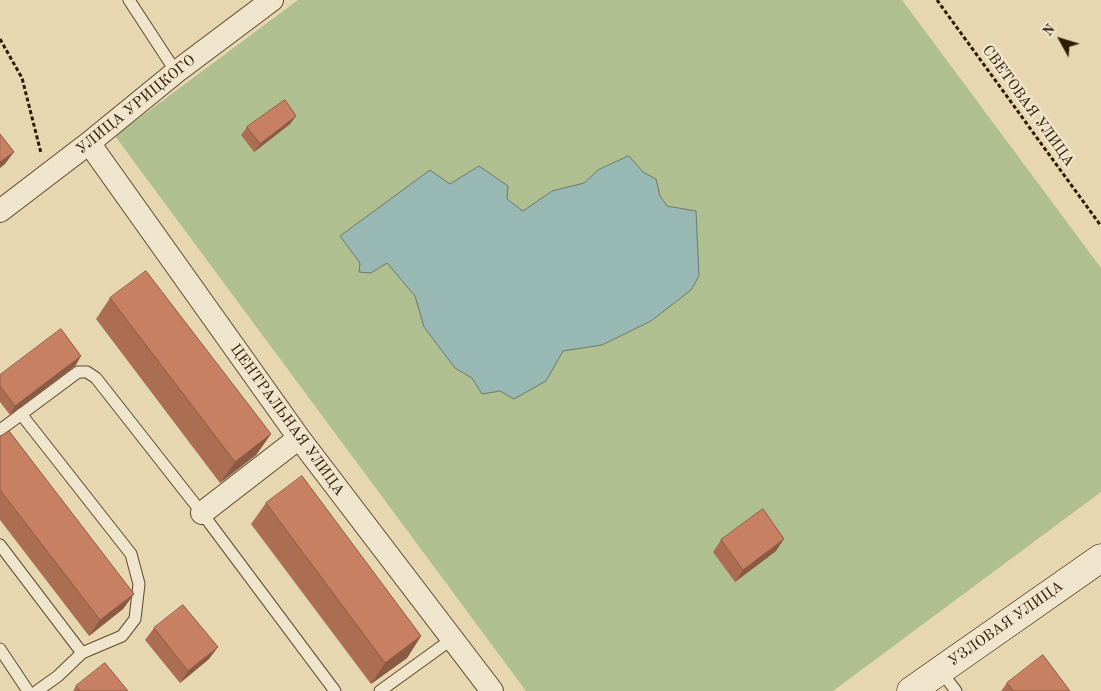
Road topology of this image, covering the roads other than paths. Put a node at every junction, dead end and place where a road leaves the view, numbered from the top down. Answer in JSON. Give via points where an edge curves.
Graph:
{"nodes":[{"id":1,"x":129,"y":0,"type":"edge"},
{"id":2,"x":272,"y":0,"type":"edge"},
{"id":3,"x":176,"y":72,"type":"junction"},
{"id":4,"x":89,"y":143,"type":"junction"},
{"id":5,"x":0,"y":211,"type":"edge"},
{"id":6,"x":22,"y":414,"type":"junction"},
{"id":7,"x":0,"y":430,"type":"edge"},
{"id":8,"x":299,"y":438,"type":"junction"},
{"id":9,"x":202,"y":513,"type":"junction"},
{"id":10,"x":0,"y":545,"type":"edge"},
{"id":11,"x":1101,"y":558,"type":"edge"},
{"id":12,"x":452,"y":639,"type":"junction"},
{"id":13,"x":0,"y":650,"type":"edge"},
{"id":14,"x":82,"y":653,"type":"junction"},
{"id":15,"x":58,"y":676,"type":"junction"},
{"id":16,"x":948,"y":680,"type":"edge"},
{"id":17,"x":28,"y":691,"type":"edge"},
{"id":18,"x":37,"y":691,"type":"edge"},
{"id":19,"x":52,"y":691,"type":"edge"},
{"id":20,"x":335,"y":691,"type":"edge"},
{"id":21,"x":380,"y":691,"type":"edge"},
{"id":22,"x":492,"y":691,"type":"edge"},
{"id":23,"x":911,"y":691,"type":"edge"}],
"edges":[{"from":1,"to":3,"type":"lane"},
{"from":2,"to":3,"type":"street","name":"УЛИЦА УРИЦКОГО"},
{"from":3,"to":4,"type":"street","name":"УЛИЦА УРИЦКОГО"},
{"from":4,"to":5,"type":"street","name":"УЛИЦА УРИЦКОГО"},
{"from":4,"to":8,"type":"street","name":"ЦЕНТРАЛЬНАЯ УЛИЦА"},
{"from":6,"to":7,"type":"lane"},
{"from":6,"to":9,"type":"lane","via":[[78,372],[87,372],[96,378]]},
{"from":6,"to":14,"type":"lane","via":[[131,554],[139,584],[135,619],[122,636]]},
{"from":8,"to":9,"type":"street"},
{"from":8,"to":12,"type":"street","name":"ЦЕНТРАЛЬНАЯ УЛИЦА"},
{"from":9,"to":20,"type":"lane"},
{"from":10,"to":14,"type":"lane"},
{"from":11,"to":16,"type":"street","name":"УЗЛОВАЯ УЛИЦА"},
{"from":12,"to":21,"type":"lane"},
{"from":12,"to":22,"type":"street","name":"ЦЕНТРАЛЬНАЯ УЛИЦА"},
{"from":13,"to":17,"type":"lane"},
{"from":14,"to":15,"type":"lane"},
{"from":15,"to":18,"type":"lane"},
{"from":15,"to":19,"type":"lane"},
{"from":16,"to":23,"type":"street","name":"УЗЛОВАЯ УЛИЦА"}]}
